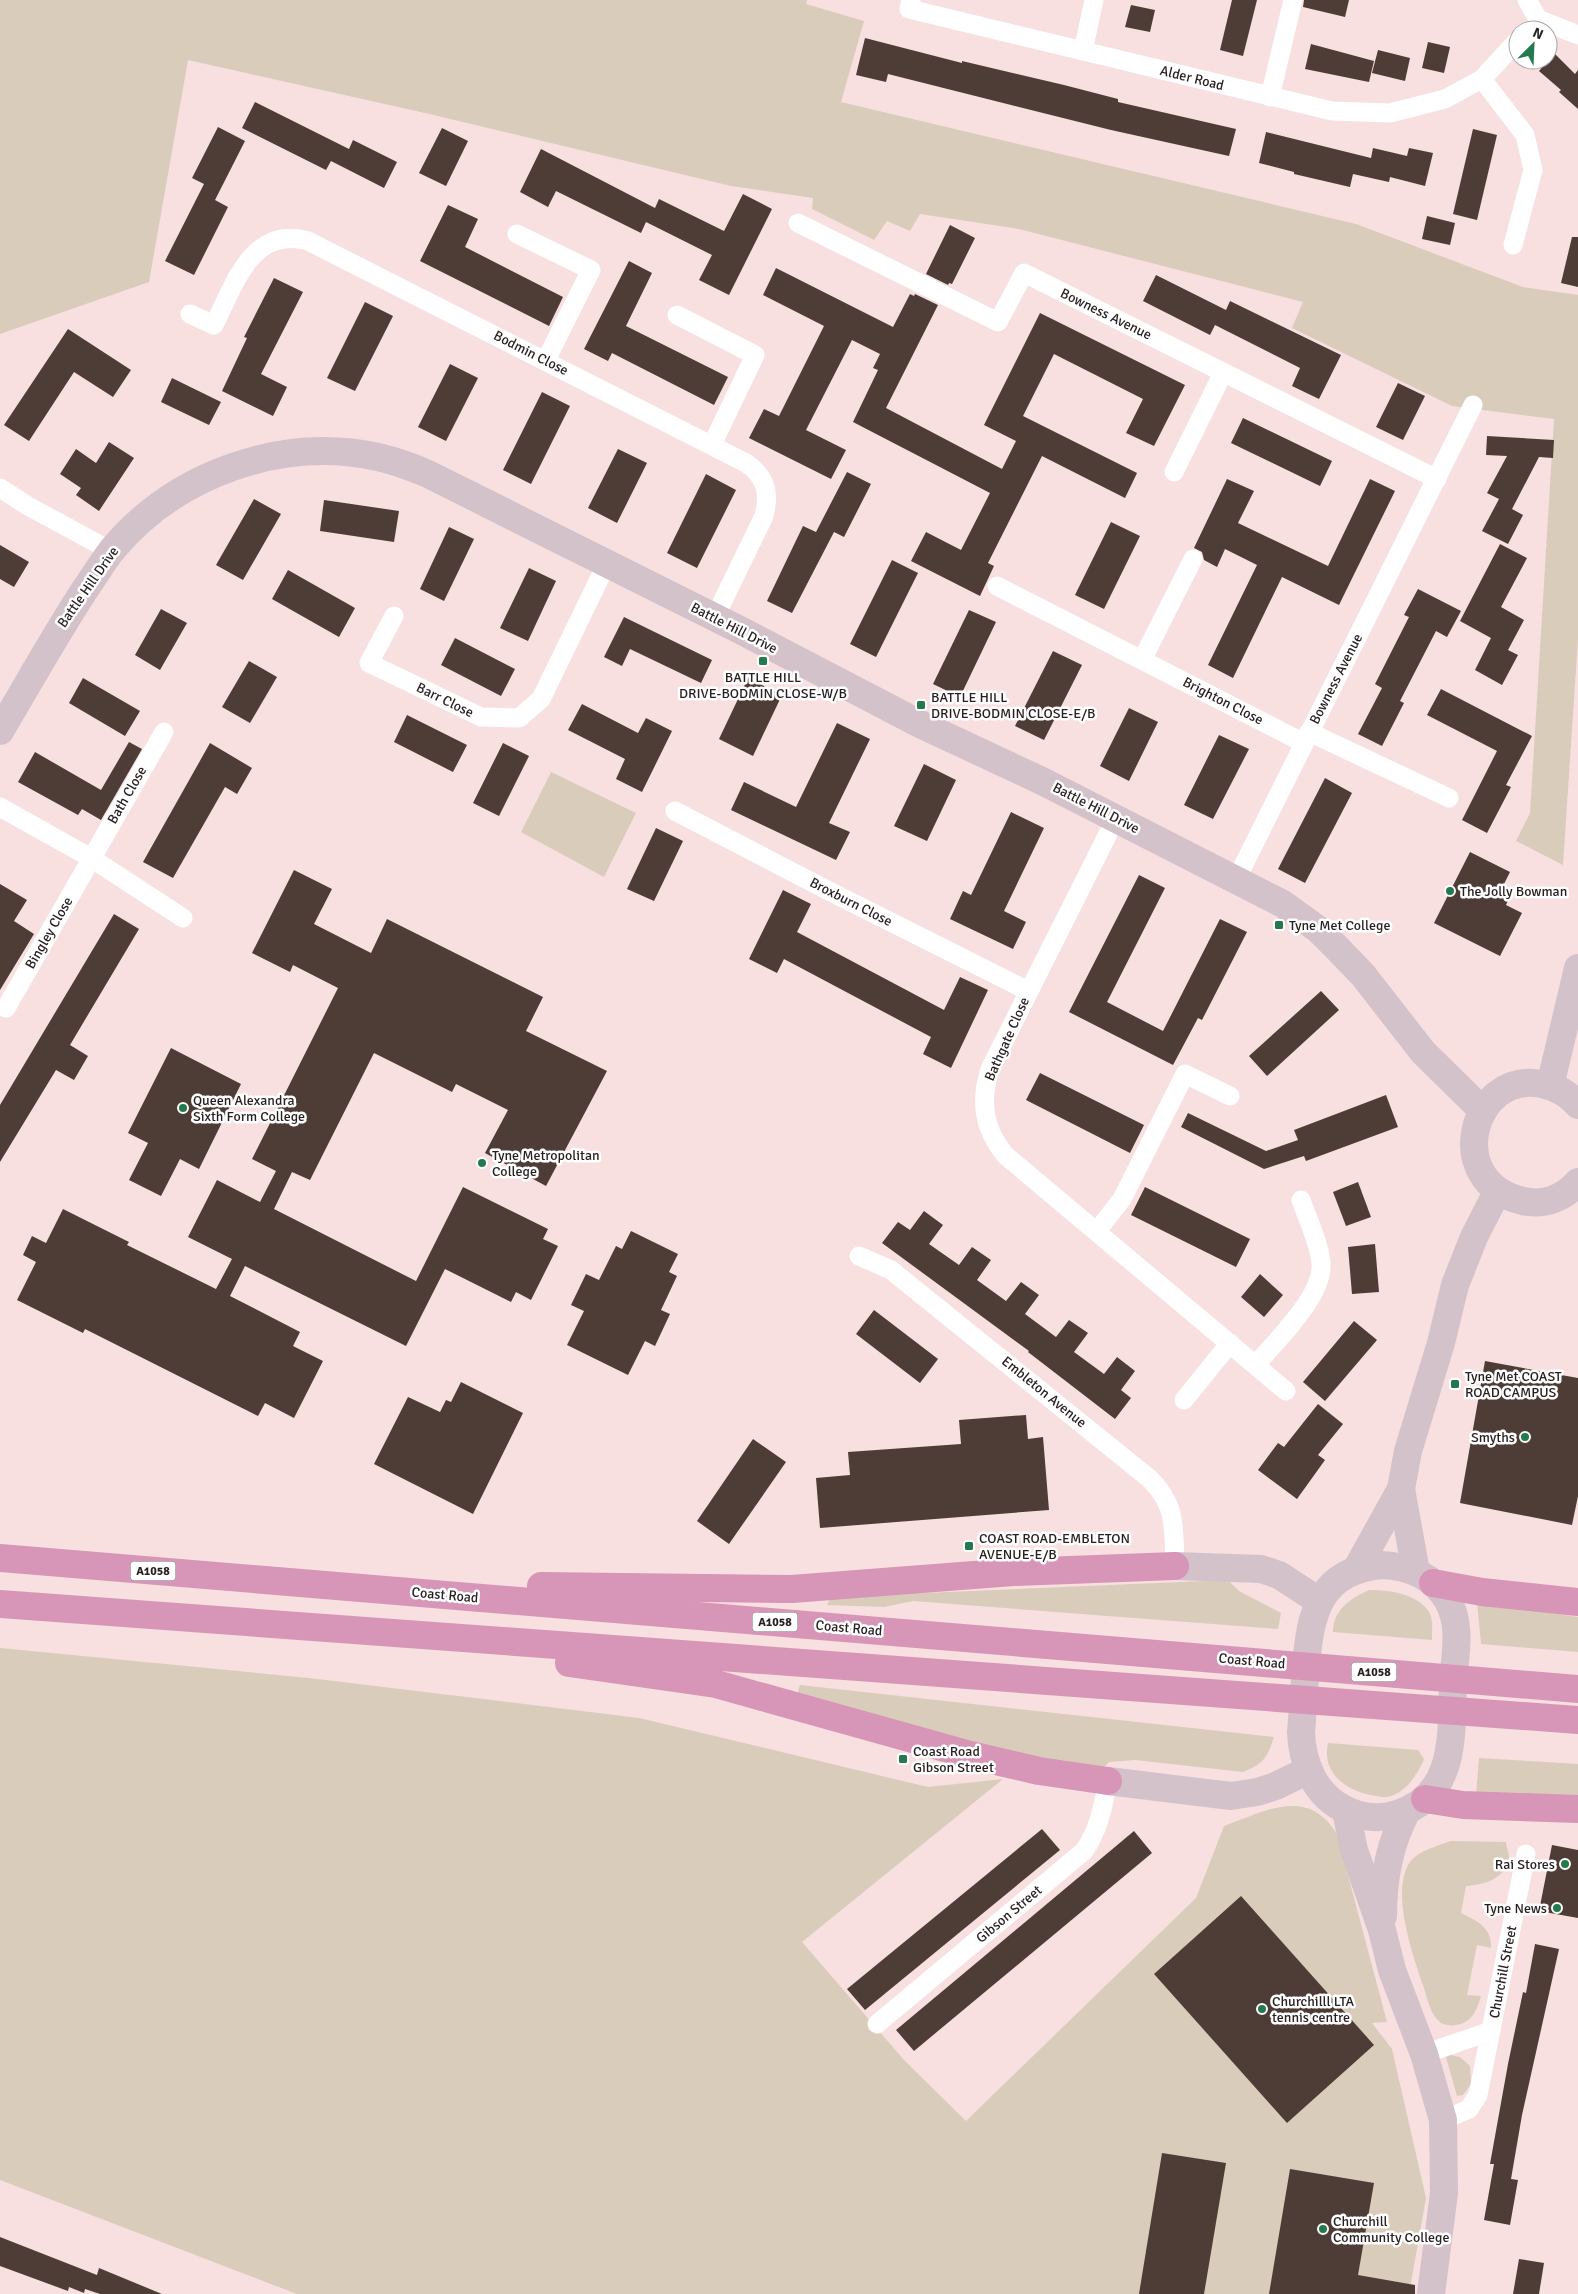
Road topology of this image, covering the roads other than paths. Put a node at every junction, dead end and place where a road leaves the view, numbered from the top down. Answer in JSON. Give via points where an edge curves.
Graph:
{"nodes":[{"id":1,"x":911,"y":0,"type":"edge"},
{"id":2,"x":1094,"y":0,"type":"edge"},
{"id":3,"x":1293,"y":0,"type":"edge"},
{"id":4,"x":1527,"y":0,"type":"edge"},
{"id":5,"x":1532,"y":20,"type":"edge"},
{"id":6,"x":1558,"y":30,"type":"edge"},
{"id":7,"x":1578,"y":35,"type":"edge"},
{"id":8,"x":1508,"y":51,"type":"edge"},
{"id":9,"x":1083,"y":52,"type":"junction"},
{"id":10,"x":1482,"y":78,"type":"junction"},
{"id":11,"x":1270,"y":97,"type":"junction"},
{"id":12,"x":798,"y":223,"type":"dead end"},
{"id":13,"x":517,"y":234,"type":"dead end"},
{"id":14,"x":1513,"y":246,"type":"dead end"},
{"id":15,"x":190,"y":314,"type":"dead end"},
{"id":16,"x":676,"y":315,"type":"dead end"},
{"id":17,"x":546,"y":360,"type":"junction"},
{"id":18,"x":1223,"y":373,"type":"junction"},
{"id":19,"x":1473,"y":405,"type":"dead end"},
{"id":20,"x":712,"y":445,"type":"junction"},
{"id":21,"x":1174,"y":472,"type":"dead end"},
{"id":22,"x":1437,"y":480,"type":"junction"},
{"id":23,"x":0,"y":488,"type":"edge"},
{"id":24,"x":111,"y":551,"type":"junction"},
{"id":25,"x":1192,"y":559,"type":"dead end"},
{"id":26,"x":607,"y":563,"type":"junction"},
{"id":27,"x":997,"y":586,"type":"dead end"},
{"id":28,"x":394,"y":616,"type":"dead end"},
{"id":29,"x":715,"y":617,"type":"junction"},
{"id":30,"x":1142,"y":660,"type":"junction"},
{"id":31,"x":0,"y":731,"type":"edge"},
{"id":32,"x":164,"y":732,"type":"dead end"},
{"id":33,"x":1307,"y":737,"type":"junction"},
{"id":34,"x":1449,"y":798,"type":"dead end"},
{"id":35,"x":0,"y":807,"type":"edge"},
{"id":36,"x":675,"y":811,"type":"dead end"},
{"id":37,"x":1116,"y":818,"type":"junction"},
{"id":38,"x":91,"y":858,"type":"junction"},
{"id":39,"x":1236,"y":880,"type":"junction"},
{"id":40,"x":183,"y":918,"type":"dead end"},
{"id":41,"x":1578,"y":968,"type":"edge"},
{"id":42,"x":1028,"y":991,"type":"junction"},
{"id":43,"x":6,"y":1008,"type":"dead end"},
{"id":44,"x":1550,"y":1086,"type":"junction"},
{"id":45,"x":1230,"y":1096,"type":"dead end"},
{"id":46,"x":1578,"y":1105,"type":"edge"},
{"id":47,"x":1483,"y":1111,"type":"junction"},
{"id":48,"x":1578,"y":1182,"type":"edge"},
{"id":49,"x":1497,"y":1192,"type":"junction"},
{"id":50,"x":1301,"y":1200,"type":"dead end"},
{"id":51,"x":1097,"y":1231,"type":"junction"},
{"id":52,"x":859,"y":1256,"type":"dead end"},
{"id":53,"x":1230,"y":1343,"type":"junction"},
{"id":54,"x":1256,"y":1365,"type":"junction"},
{"id":55,"x":1286,"y":1391,"type":"dead end"},
{"id":56,"x":1184,"y":1400,"type":"dead end"},
{"id":57,"x":1401,"y":1489,"type":"junction"},
{"id":58,"x":0,"y":1558,"type":"edge"},
{"id":59,"x":1175,"y":1566,"type":"junction"},
{"id":60,"x":1356,"y":1570,"type":"junction"},
{"id":61,"x":1425,"y":1577,"type":"junction"},
{"id":62,"x":307,"y":1584,"type":"junction"},
{"id":63,"x":1319,"y":1601,"type":"junction"},
{"id":64,"x":1578,"y":1602,"type":"edge"},
{"id":65,"x":0,"y":1605,"type":"edge"},
{"id":66,"x":323,"y":1628,"type":"junction"},
{"id":67,"x":1578,"y":1689,"type":"edge"},
{"id":68,"x":1578,"y":1720,"type":"edge"},
{"id":69,"x":1308,"y":1770,"type":"junction"},
{"id":70,"x":1108,"y":1781,"type":"junction"},
{"id":71,"x":1416,"y":1805,"type":"junction"},
{"id":72,"x":1578,"y":1809,"type":"edge"},
{"id":73,"x":1346,"y":1811,"type":"junction"},
{"id":74,"x":1526,"y":1854,"type":"dead end"},
{"id":75,"x":1382,"y":1930,"type":"junction"},
{"id":76,"x":877,"y":2024,"type":"dead end"},
{"id":77,"x":1491,"y":2031,"type":"junction"},
{"id":78,"x":1424,"y":2054,"type":"junction"},
{"id":79,"x":1444,"y":2120,"type":"junction"},
{"id":80,"x":1431,"y":2294,"type":"edge"}],
"edges":[{"from":1,"to":9,"type":"street","name":"Alder Road","via":[[909,9]]},
{"from":2,"to":9,"type":"street"},
{"from":3,"to":11,"type":"street"},
{"from":4,"to":5,"type":"street"},
{"from":6,"to":7,"type":"street"},
{"from":8,"to":10,"type":"street","name":"Alder Road"},
{"from":9,"to":11,"type":"street","name":"Alder Road"},
{"from":10,"to":11,"type":"street","name":"Alder Road","via":[[1445,99],[1390,113],[1332,111]]},
{"from":10,"to":14,"type":"street","via":[[1525,135],[1533,170]]},
{"from":12,"to":18,"type":"street","name":"Bowness Avenue","via":[[998,322],[1024,273]]},
{"from":13,"to":17,"type":"street","via":[[591,270]]},
{"from":15,"to":17,"type":"street","name":"Bodmin Close","via":[[214,325],[248,260],[257,250],[282,238],[296,238]]},
{"from":16,"to":20,"type":"street","via":[[755,355]]},
{"from":17,"to":20,"type":"street","name":"Bodmin Close"},
{"from":18,"to":21,"type":"street"},
{"from":18,"to":22,"type":"street","name":"Bowness Avenue"},
{"from":19,"to":22,"type":"street","name":"Bowness Avenue"},
{"from":20,"to":29,"type":"street","name":"Bodmin Close","via":[[757,471],[767,492],[764,516]]},
{"from":22,"to":33,"type":"street","name":"Bowness Avenue"},
{"from":23,"to":24,"type":"street"},
{"from":24,"to":26,"type":"street","name":"Battle Hill Drive","via":[[154,509],[178,492],[218,472],[277,456],[345,452],[377,457],[428,474]]},
{"from":24,"to":31,"type":"street","name":"Battle Hill Drive","via":[[57,633]]},
{"from":25,"to":30,"type":"street"},
{"from":26,"to":28,"type":"street","name":"Barr Close","via":[[541,700],[519,718],[481,717],[370,663]]},
{"from":26,"to":29,"type":"street","name":"Battle Hill Drive"},
{"from":27,"to":30,"type":"street","name":"Brighton Close"},
{"from":29,"to":37,"type":"street","name":"Battle Hill Drive","via":[[920,724]]},
{"from":30,"to":33,"type":"street","name":"Brighton Close"},
{"from":32,"to":38,"type":"street","name":"Bath Close"},
{"from":33,"to":34,"type":"street","name":"Brighton Close"},
{"from":33,"to":39,"type":"street","name":"Bowness Avenue"},
{"from":35,"to":38,"type":"street"},
{"from":36,"to":42,"type":"street","name":"Broxburn Close"},
{"from":37,"to":39,"type":"street","name":"Battle Hill Drive"},
{"from":37,"to":42,"type":"street","name":"Bathgate Close"},
{"from":38,"to":40,"type":"street"},
{"from":38,"to":43,"type":"street","name":"Bingley Close"},
{"from":39,"to":47,"type":"street","name":"Battle Hill Drive","via":[[1282,904],[1320,930],[1363,975],[1423,1052]]},
{"from":41,"to":44,"type":"street"},
{"from":42,"to":51,"type":"street","name":"Bathgate Close","via":[[986,1082],[983,1110],[986,1124],[1005,1155]]},
{"from":44,"to":46,"type":"street","via":[[1564,1092]]},
{"from":44,"to":47,"type":"street","via":[[1532,1083],[1513,1086],[1501,1092]]},
{"from":45,"to":51,"type":"street","via":[[1185,1074],[1122,1199]]},
{"from":47,"to":49,"type":"street","via":[[1474,1135],[1474,1151],[1484,1178]]},
{"from":48,"to":49,"type":"street","via":[[1559,1198],[1546,1201],[1527,1202]]},
{"from":49,"to":57,"type":"street","via":[[1474,1237],[1455,1286],[1408,1451]]},
{"from":50,"to":54,"type":"street","via":[[1321,1262],[1319,1282],[1309,1301]]},
{"from":51,"to":53,"type":"street","name":"Bathgate Close"},
{"from":52,"to":59,"type":"street","name":"Embleton Avenue","via":[[891,1270],[1155,1484],[1170,1508]]},
{"from":53,"to":54,"type":"street","name":"Bathgate Close"},
{"from":53,"to":56,"type":"street"},
{"from":54,"to":55,"type":"street","name":"Bathgate Close"},
{"from":57,"to":60,"type":"street"},
{"from":57,"to":61,"type":"street"},
{"from":58,"to":62,"type":"highway","name":"Coast Road","number":"A1058"},
{"from":59,"to":62,"type":"highway","via":[[1013,1572],[792,1589]]},
{"from":59,"to":63,"type":"street","via":[[1261,1569],[1279,1575]]},
{"from":60,"to":61,"type":"street","via":[[1381,1565],[1404,1568]]},
{"from":60,"to":63,"type":"street","via":[[1335,1583]]},
{"from":61,"to":64,"type":"highway","via":[[1482,1592]]},
{"from":61,"to":71,"type":"street","via":[[1441,1590],[1452,1609],[1456,1631],[1449,1755],[1440,1780]]},
{"from":62,"to":67,"type":"highway","name":"Coast Road","number":"A1058"},
{"from":63,"to":69,"type":"street","via":[[1310,1626],[1301,1732]]},
{"from":65,"to":66,"type":"highway"},
{"from":66,"to":68,"type":"highway"},
{"from":66,"to":70,"type":"highway","via":[[716,1684],[970,1755],[1039,1771]]},
{"from":69,"to":70,"type":"street","via":[[1276,1786],[1231,1796]]},
{"from":69,"to":73,"type":"street","via":[[1324,1795]]},
{"from":70,"to":76,"type":"street","name":"Gibson Street","via":[[1098,1825],[1084,1850]]},
{"from":71,"to":72,"type":"highway"},
{"from":71,"to":73,"type":"street","via":[[1381,1818]]},
{"from":71,"to":75,"type":"street","via":[[1399,1825],[1386,1871]]},
{"from":73,"to":75,"type":"street","via":[[1354,1850]]},
{"from":74,"to":77,"type":"street","name":"Churchill Street"},
{"from":75,"to":78,"type":"street","via":[[1392,1970]]},
{"from":77,"to":78,"type":"street","name":"Churchill Street"},
{"from":77,"to":79,"type":"street","name":"Churchill Street","via":[[1478,2096],[1469,2109]]},
{"from":78,"to":79,"type":"street"},
{"from":79,"to":80,"type":"street","via":[[1444,2193]]}]}
